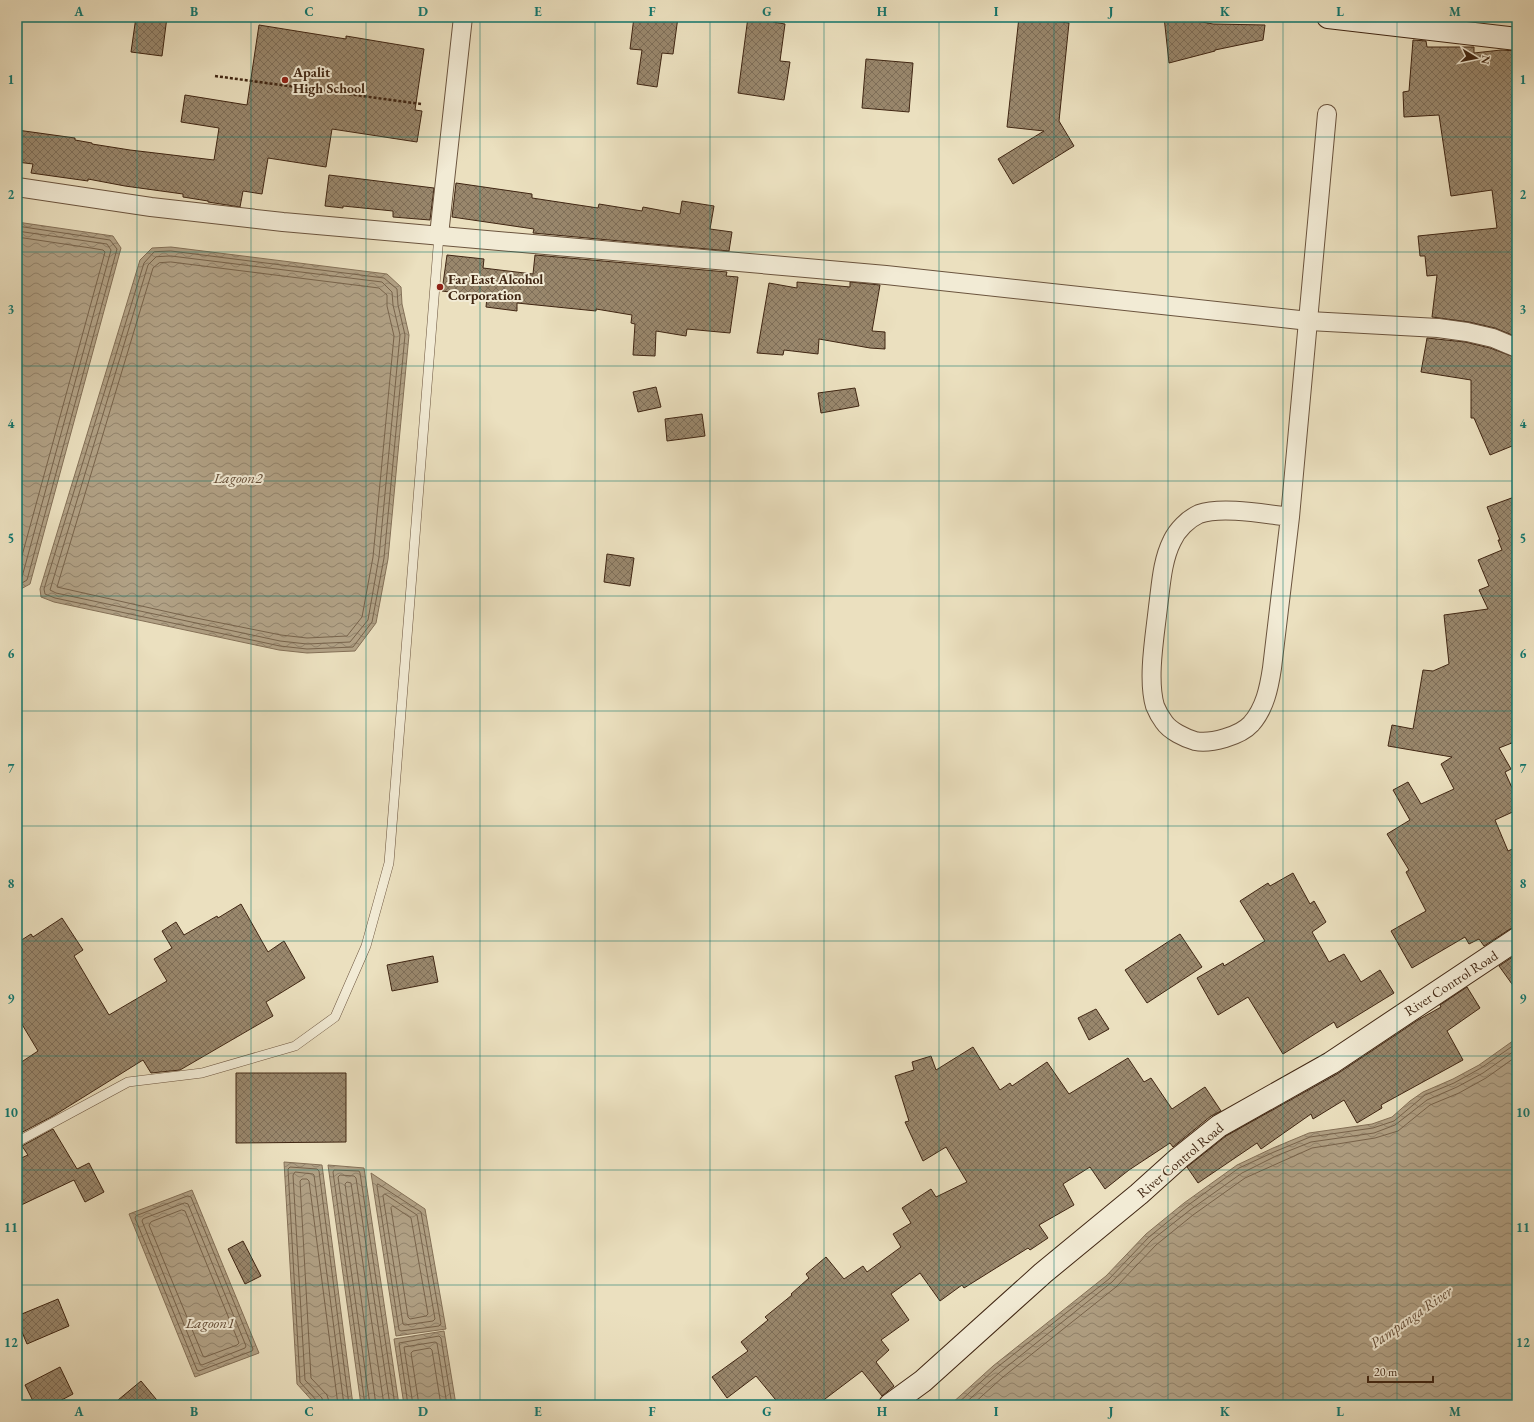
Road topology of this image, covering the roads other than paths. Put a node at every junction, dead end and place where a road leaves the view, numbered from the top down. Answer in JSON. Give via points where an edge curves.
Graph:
{"nodes":[{"id":1,"x":463,"y":17,"type":"edge"},
{"id":2,"x":1328,"y":17,"type":"edge"},
{"id":3,"x":1517,"y":39,"type":"edge"},
{"id":4,"x":1327,"y":114,"type":"dead end"},
{"id":5,"x":17,"y":188,"type":"edge"},
{"id":6,"x":439,"y":235,"type":"junction"},
{"id":7,"x":1309,"y":321,"type":"junction"},
{"id":8,"x":1517,"y":348,"type":"edge"},
{"id":9,"x":1290,"y":517,"type":"junction"},
{"id":10,"x":1517,"y":939,"type":"edge"},
{"id":11,"x":17,"y":1142,"type":"edge"},
{"id":12,"x":890,"y":1405,"type":"edge"}],
"edges":[{"from":1,"to":6,"type":"street"},
{"from":2,"to":3,"type":"street"},
{"from":4,"to":7,"type":"street"},
{"from":5,"to":6,"type":"street","via":[[261,220]]},
{"from":6,"to":7,"type":"street","via":[[886,275]]},
{"from":6,"to":11,"type":"lane","via":[[390,864],[366,946],[335,1017],[295,1046],[202,1073],[128,1082]]},
{"from":7,"to":8,"type":"street","via":[[1438,328],[1493,338]]},
{"from":7,"to":9,"type":"street"},
{"from":9,"to":9,"type":"street","via":[[1217,510],[1199,514],[1183,525],[1172,541],[1164,567],[1152,684],[1155,706],[1165,723],[1177,733],[1195,741],[1214,741],[1234,735],[1250,725],[1262,706],[1272,668]]},
{"from":10,"to":12,"type":"street","name":"River Control Road","via":[[1330,1063],[1219,1126],[1043,1273],[923,1381]]}]}
